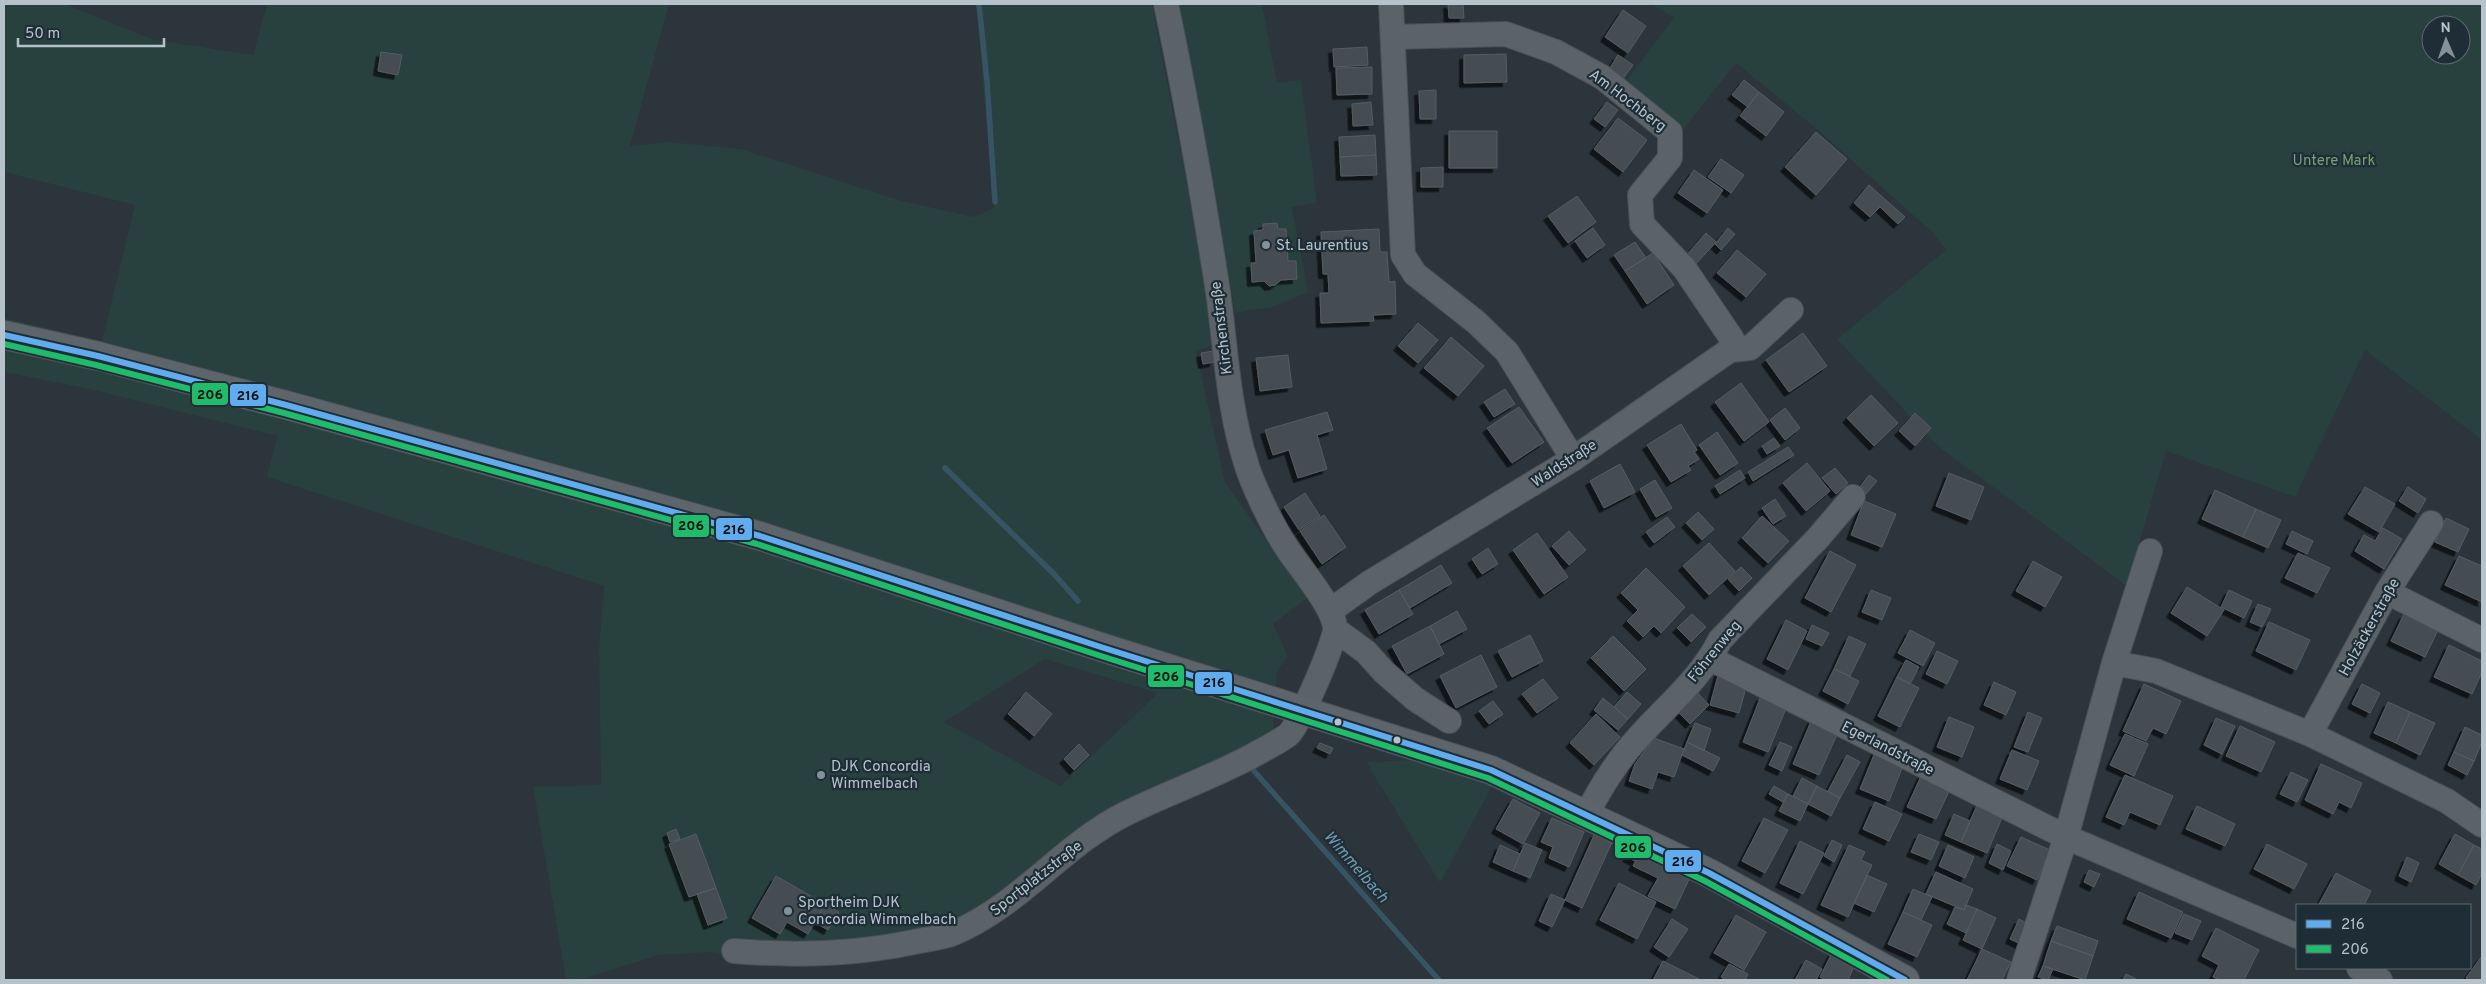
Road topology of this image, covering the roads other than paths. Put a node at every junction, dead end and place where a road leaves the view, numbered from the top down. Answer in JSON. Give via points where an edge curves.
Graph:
{"nodes":[{"id":1,"x":1166,"y":4,"type":"edge"},
{"id":2,"x":1391,"y":4,"type":"edge"},
{"id":3,"x":1392,"y":37,"type":"junction"},
{"id":4,"x":1791,"y":310,"type":"dead end"},
{"id":5,"x":4,"y":335,"type":"edge"},
{"id":6,"x":1730,"y":350,"type":"junction"},
{"id":7,"x":1573,"y":459,"type":"junction"},
{"id":8,"x":1853,"y":497,"type":"dead end"},
{"id":9,"x":2431,"y":522,"type":"dead end"},
{"id":10,"x":2150,"y":551,"type":"dead end"},
{"id":11,"x":2387,"y":592,"type":"junction"},
{"id":12,"x":1333,"y":621,"type":"junction"},
{"id":13,"x":2482,"y":640,"type":"edge"},
{"id":14,"x":1711,"y":659,"type":"junction"},
{"id":15,"x":2114,"y":663,"type":"junction"},
{"id":16,"x":1305,"y":710,"type":"junction"},
{"id":17,"x":1449,"y":721,"type":"dead end"},
{"id":18,"x":2310,"y":734,"type":"junction"},
{"id":19,"x":1587,"y":814,"type":"junction"},
{"id":20,"x":2482,"y":824,"type":"edge"},
{"id":21,"x":2066,"y":837,"type":"junction"},
{"id":22,"x":2296,"y":936,"type":"edge"},
{"id":23,"x":734,"y":951,"type":"dead end"},
{"id":24,"x":2361,"y":969,"type":"edge"},
{"id":25,"x":1906,"y":980,"type":"edge"},
{"id":26,"x":2019,"y":980,"type":"edge"},
{"id":27,"x":2380,"y":980,"type":"edge"}],
"edges":[{"from":1,"to":12,"type":"street","name":"Kirchenstraße","via":[[1203,198],[1219,297],[1227,381],[1246,466],[1282,542]]},
{"from":2,"to":3,"type":"street"},
{"from":3,"to":6,"type":"street","name":"Am Hochberg","via":[[1506,34],[1556,52],[1602,77],[1670,132],[1670,158],[1640,195],[1642,224],[1684,268],[1732,339]]},
{"from":3,"to":7,"type":"street","via":[[1404,254],[1415,274],[1476,322],[1507,352]]},
{"from":4,"to":6,"type":"street","name":"Waldstraße","via":[[1750,348]]},
{"from":5,"to":16,"type":"main road","via":[[286,405],[716,523]]},
{"from":6,"to":7,"type":"street","name":"Waldstraße"},
{"from":7,"to":12,"type":"street","name":"Waldstraße","via":[[1369,583]]},
{"from":8,"to":14,"type":"street","name":"Föhrenweg","via":[[1720,640]]},
{"from":9,"to":11,"type":"street","name":"Holzäckerstraße"},
{"from":10,"to":15,"type":"street"},
{"from":11,"to":13,"type":"street"},
{"from":11,"to":18,"type":"street","name":"Holzäckerstraße"},
{"from":12,"to":16,"type":"street"},
{"from":12,"to":17,"type":"street","name":"Kirchenstraße","via":[[1415,699]]},
{"from":14,"to":19,"type":"street","name":"Föhrenweg","via":[[1627,751],[1602,785]]},
{"from":14,"to":21,"type":"street","name":"Egerlandstraße"},
{"from":15,"to":18,"type":"street","via":[[2156,671]]},
{"from":15,"to":21,"type":"street"},
{"from":16,"to":19,"type":"main road","via":[[1491,770]]},
{"from":16,"to":23,"type":"street","name":"Sportplatzstraße","via":[[1291,732],[1276,743],[1222,772],[1124,814],[1094,833],[1016,897],[952,934],[879,949],[831,954]]},
{"from":18,"to":20,"type":"street","via":[[2447,801]]},
{"from":19,"to":25,"type":"main road","via":[[1708,873]]},
{"from":21,"to":22,"type":"street","name":"Egerlandstraße"},
{"from":21,"to":26,"type":"street"},
{"from":24,"to":27,"type":"street"}]}
